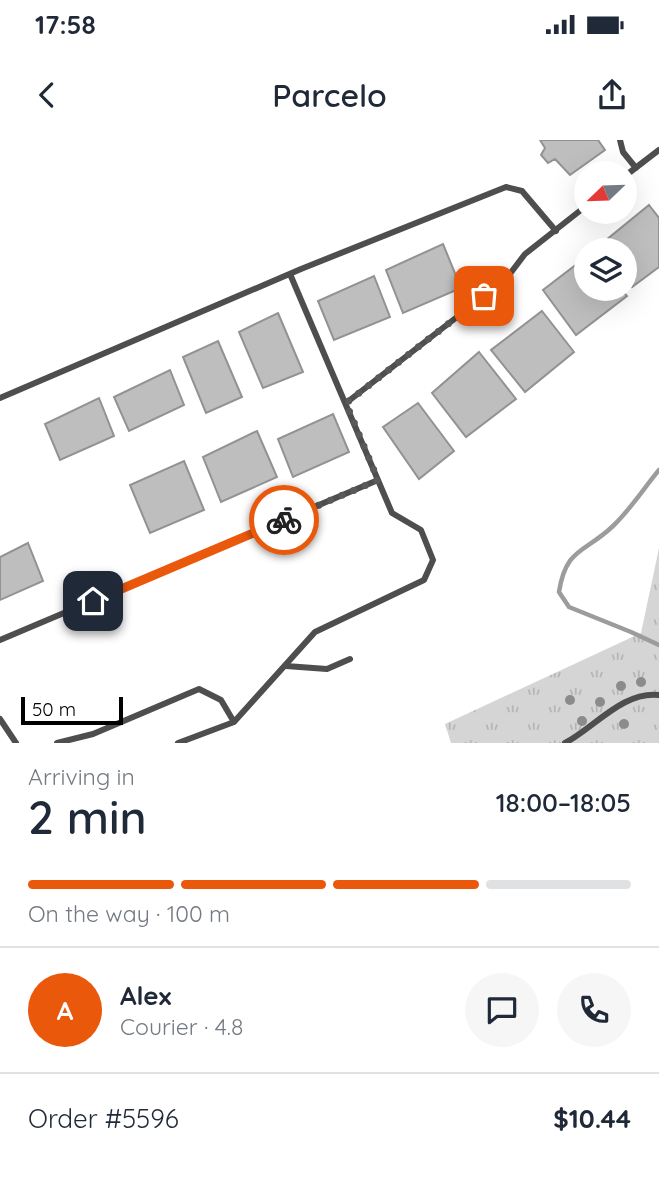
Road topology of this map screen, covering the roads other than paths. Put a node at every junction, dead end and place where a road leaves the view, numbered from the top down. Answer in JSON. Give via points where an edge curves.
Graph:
{"nodes":[{"id":1,"x":620,"y":140,"type":"edge"},
{"id":2,"x":659,"y":150,"type":"edge"},
{"id":3,"x":630,"y":161,"type":"edge"},
{"id":4,"x":637,"y":167,"type":"edge"},
{"id":5,"x":574,"y":216,"type":"edge"},
{"id":6,"x":556,"y":230,"type":"junction"},
{"id":7,"x":290,"y":274,"type":"junction"},
{"id":8,"x":0,"y":398,"type":"edge"},
{"id":9,"x":346,"y":403,"type":"junction"},
{"id":10,"x":378,"y":480,"type":"junction"},
{"id":11,"x":0,"y":640,"type":"edge"},
{"id":12,"x":350,"y":659,"type":"dead end"},
{"id":13,"x":286,"y":666,"type":"junction"},
{"id":14,"x":659,"y":695,"type":"edge"},
{"id":15,"x":0,"y":719,"type":"edge"},
{"id":16,"x":234,"y":722,"type":"junction"},
{"id":17,"x":16,"y":743,"type":"edge"},
{"id":18,"x":57,"y":743,"type":"edge"},
{"id":19,"x":178,"y":743,"type":"edge"},
{"id":20,"x":565,"y":743,"type":"edge"}],
"edges":[{"from":1,"to":3,"type":"lane"},
{"from":2,"to":4,"type":"lane"},
{"from":5,"to":6,"type":"lane"},
{"from":6,"to":7,"type":"lane","via":[[522,191],[506,187]]},
{"from":6,"to":9,"type":"lane","via":[[525,254],[506,279]]},
{"from":7,"to":8,"type":"lane"},
{"from":7,"to":9,"type":"lane"},
{"from":9,"to":10,"type":"lane"},
{"from":10,"to":11,"type":"lane"},
{"from":10,"to":13,"type":"lane","via":[[392,513],[421,530],[433,560],[424,580],[315,632]]},
{"from":12,"to":13,"type":"lane","via":[[327,669]]},
{"from":13,"to":16,"type":"lane"},
{"from":14,"to":20,"type":"lane","via":[[627,700]]},
{"from":15,"to":17,"type":"lane"},
{"from":16,"to":18,"type":"lane","via":[[221,700],[199,689],[93,734]]},
{"from":16,"to":19,"type":"lane"}]}
